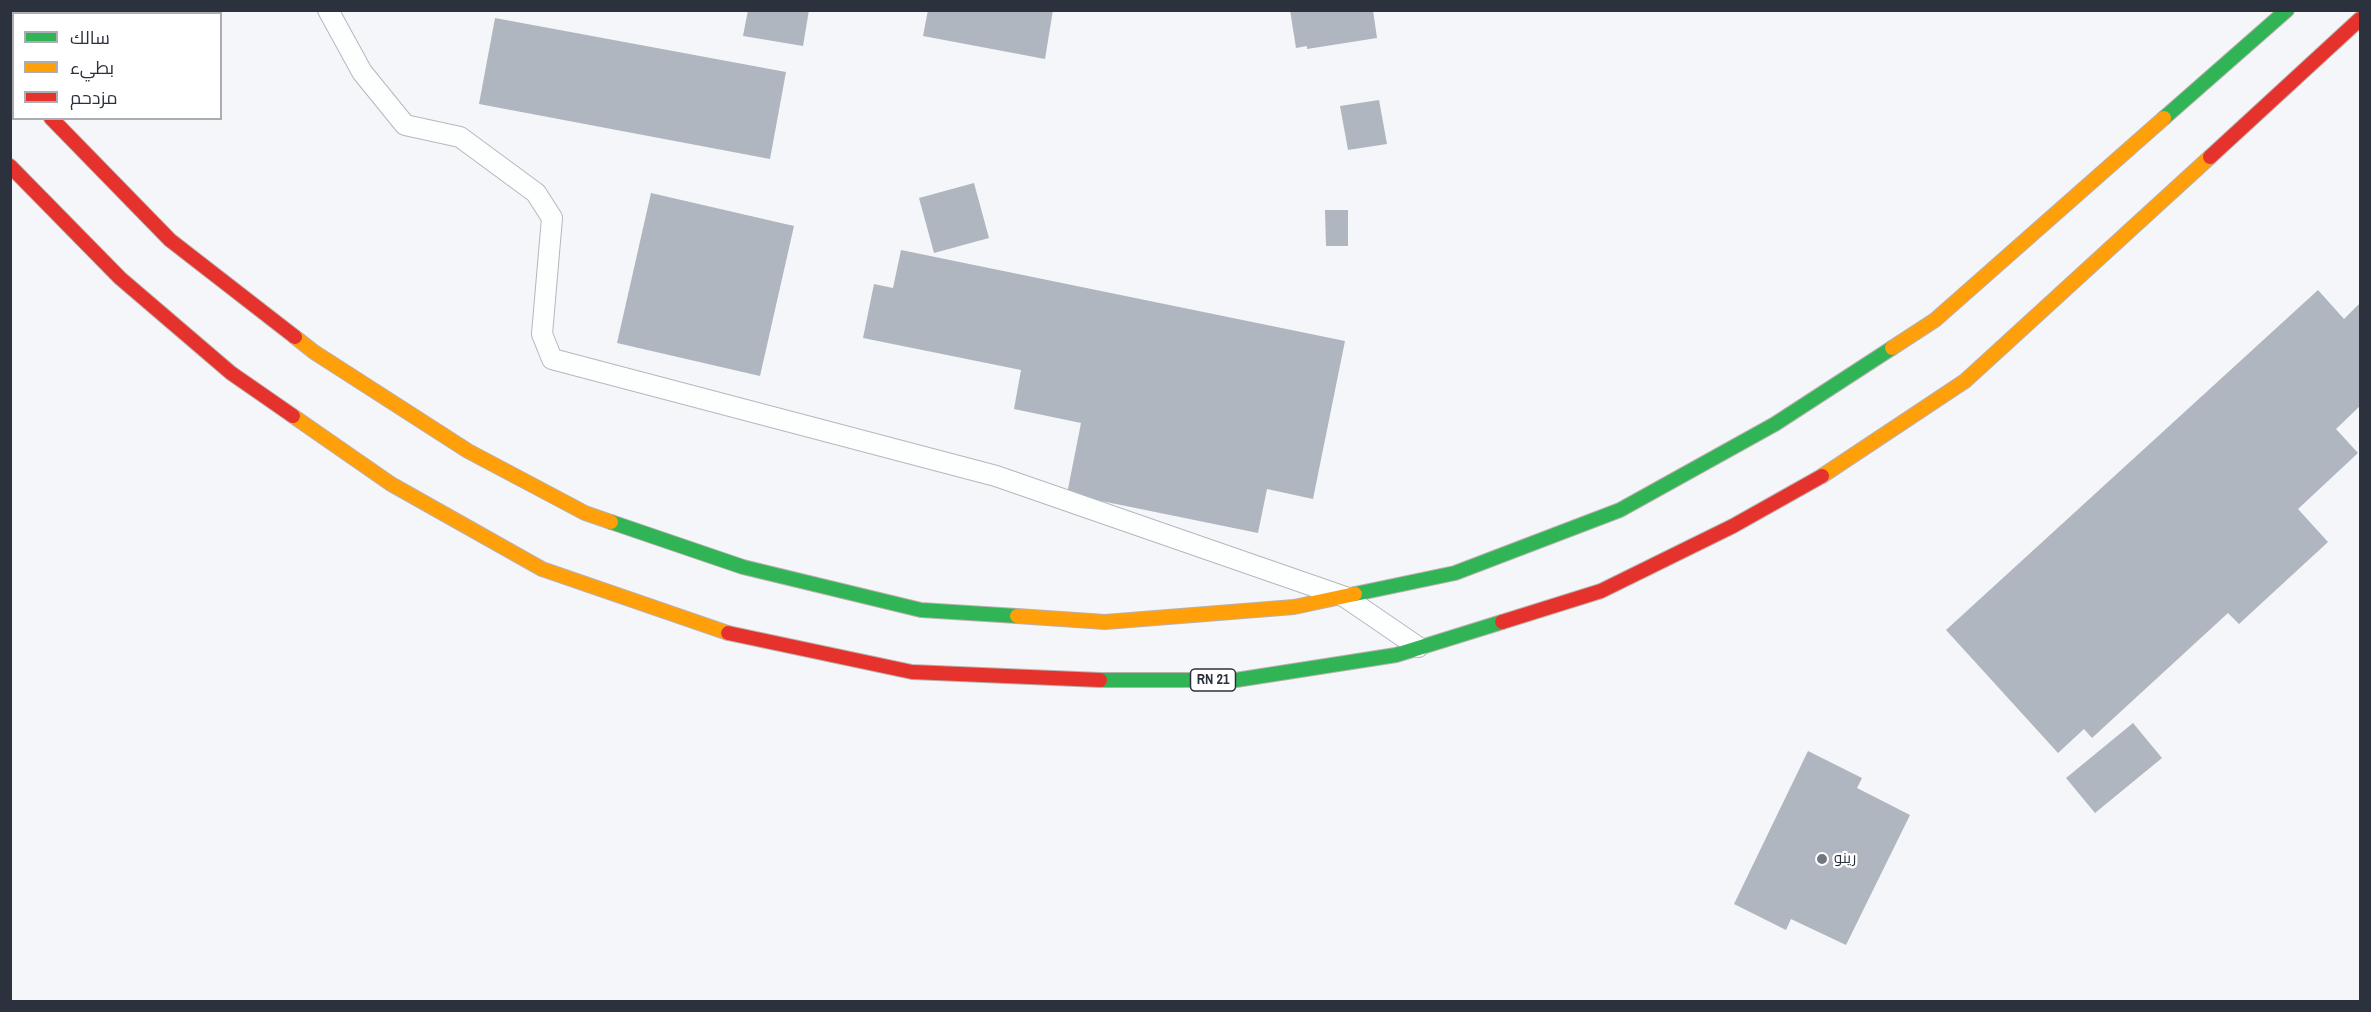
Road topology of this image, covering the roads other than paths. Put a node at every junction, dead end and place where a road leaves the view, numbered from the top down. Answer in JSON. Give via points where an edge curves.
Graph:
{"nodes":[{"id":1,"x":328,"y":10,"type":"edge"},
{"id":2,"x":2287,"y":10,"type":"edge"},
{"id":3,"x":2361,"y":19,"type":"edge"},
{"id":4,"x":53,"y":120,"type":"edge"},
{"id":5,"x":10,"y":166,"type":"edge"},
{"id":6,"x":1344,"y":597,"type":"junction"},
{"id":7,"x":1418,"y":647,"type":"junction"}],
"edges":[{"from":1,"to":6,"type":"lane","via":[[362,72],[405,125],[460,137],[536,193],[552,218],[542,334],[552,359],[996,476]]},
{"from":2,"to":6,"type":"highway","via":[[1935,320],[1775,424],[1620,510],[1455,573]]},
{"from":3,"to":7,"type":"highway","number":"RN 21","via":[[1965,381],[1845,462],[1733,526],[1601,591]]},
{"from":4,"to":6,"type":"highway","via":[[170,240],[314,352],[468,451],[585,513],[743,567],[921,610],[1105,622],[1294,607]]},
{"from":5,"to":7,"type":"highway","number":"RN 21","via":[[120,278],[231,373],[391,484],[542,569],[722,632],[912,672],[1068,681],[1236,680],[1396,655]]},
{"from":6,"to":7,"type":"lane"}]}
